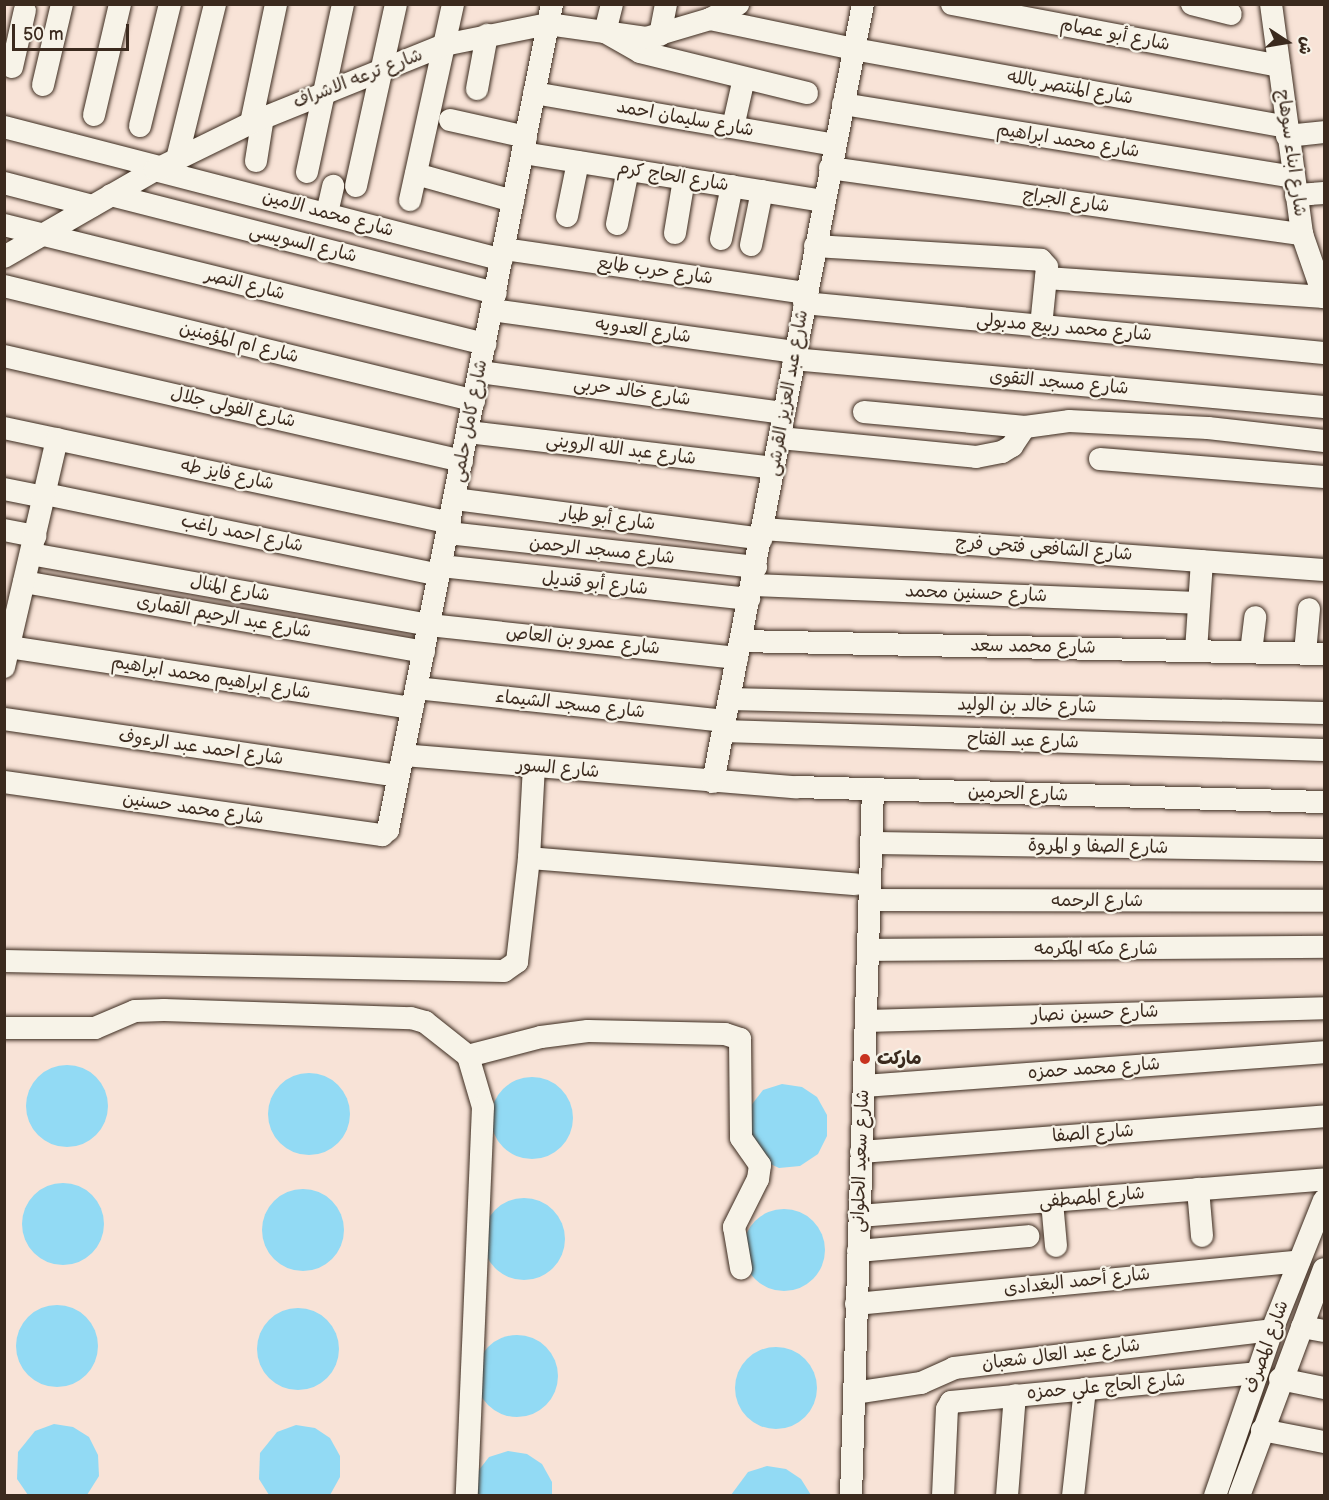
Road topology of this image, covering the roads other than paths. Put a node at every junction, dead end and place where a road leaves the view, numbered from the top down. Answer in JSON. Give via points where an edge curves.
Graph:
{"nodes":[{"id":1,"x":62,"y":4,"type":"edge"},
{"id":2,"x":120,"y":4,"type":"edge"},
{"id":3,"x":170,"y":4,"type":"edge"},
{"id":4,"x":215,"y":4,"type":"edge"},
{"id":5,"x":276,"y":4,"type":"edge"},
{"id":6,"x":343,"y":4,"type":"edge"},
{"id":7,"x":396,"y":4,"type":"edge"},
{"id":8,"x":453,"y":4,"type":"edge"},
{"id":9,"x":612,"y":4,"type":"edge"},
{"id":10,"x":666,"y":4,"type":"edge"},
{"id":11,"x":863,"y":4,"type":"edge"},
{"id":12,"x":952,"y":4,"type":"edge"},
{"id":13,"x":1192,"y":4,"type":"edge"},
{"id":14,"x":1271,"y":4,"type":"edge"},
{"id":15,"x":30,"y":7,"type":"edge"},
{"id":16,"x":726,"y":10,"type":"edge"},
{"id":17,"x":550,"y":14,"type":"edge"},
{"id":18,"x":1231,"y":14,"type":"dead end"},
{"id":19,"x":4,"y":22,"type":"edge"},
{"id":20,"x":605,"y":32,"type":"junction"},
{"id":21,"x":487,"y":35,"type":"junction"},
{"id":22,"x":660,"y":35,"type":"junction"},
{"id":23,"x":444,"y":45,"type":"junction"},
{"id":24,"x":854,"y":49,"type":"junction"},
{"id":25,"x":1279,"y":66,"type":"junction"},
{"id":26,"x":12,"y":67,"type":"dead end"},
{"id":27,"x":381,"y":69,"type":"junction"},
{"id":28,"x":744,"y":78,"type":"junction"},
{"id":29,"x":43,"y":85,"type":"dead end"},
{"id":30,"x":477,"y":89,"type":"dead end"},
{"id":31,"x":325,"y":90,"type":"junction"},
{"id":32,"x":534,"y":93,"type":"junction"},
{"id":33,"x":807,"y":93,"type":"dead end"},
{"id":34,"x":843,"y":105,"type":"junction"},
{"id":35,"x":94,"y":115,"type":"dead end"},
{"id":36,"x":257,"y":120,"type":"junction"},
{"id":37,"x":450,"y":120,"type":"dead end"},
{"id":38,"x":140,"y":126,"type":"dead end"},
{"id":39,"x":4,"y":127,"type":"edge"},
{"id":40,"x":733,"y":127,"type":"junction"},
{"id":41,"x":1287,"y":131,"type":"junction"},
{"id":42,"x":1324,"y":132,"type":"edge"},
{"id":43,"x":524,"y":145,"type":"junction"},
{"id":44,"x":835,"y":145,"type":"junction"},
{"id":45,"x":256,"y":160,"type":"dead end"},
{"id":46,"x":578,"y":162,"type":"junction"},
{"id":47,"x":164,"y":166,"type":"junction"},
{"id":48,"x":830,"y":168,"type":"junction"},
{"id":49,"x":628,"y":170,"type":"junction"},
{"id":50,"x":307,"y":172,"type":"dead end"},
{"id":51,"x":416,"y":174,"type":"junction"},
{"id":52,"x":684,"y":179,"type":"junction"},
{"id":53,"x":4,"y":183,"type":"edge"},
{"id":54,"x":333,"y":186,"type":"dead end"},
{"id":55,"x":356,"y":186,"type":"dead end"},
{"id":56,"x":732,"y":186,"type":"junction"},
{"id":57,"x":1294,"y":186,"type":"junction"},
{"id":58,"x":762,"y":191,"type":"junction"},
{"id":59,"x":1324,"y":193,"type":"edge"},
{"id":60,"x":410,"y":200,"type":"dead end"},
{"id":61,"x":101,"y":201,"type":"junction"},
{"id":62,"x":513,"y":201,"type":"junction"},
{"id":63,"x":824,"y":201,"type":"junction"},
{"id":64,"x":327,"y":213,"type":"junction"},
{"id":65,"x":567,"y":216,"type":"dead end"},
{"id":66,"x":617,"y":224,"type":"dead end"},
{"id":67,"x":4,"y":225,"type":"edge"},
{"id":68,"x":675,"y":233,"type":"dead end"},
{"id":69,"x":42,"y":234,"type":"junction"},
{"id":70,"x":722,"y":239,"type":"dead end"},
{"id":71,"x":751,"y":245,"type":"dead end"},
{"id":72,"x":815,"y":246,"type":"junction"},
{"id":73,"x":1311,"y":246,"type":"edge"},
{"id":74,"x":503,"y":255,"type":"junction"},
{"id":75,"x":4,"y":256,"type":"edge"},
{"id":76,"x":1045,"y":270,"type":"junction"},
{"id":77,"x":4,"y":286,"type":"edge"},
{"id":78,"x":1324,"y":297,"type":"edge"},
{"id":79,"x":805,"y":298,"type":"junction"},
{"id":80,"x":494,"y":302,"type":"junction"},
{"id":81,"x":1041,"y":326,"type":"junction"},
{"id":82,"x":486,"y":344,"type":"junction"},
{"id":83,"x":1324,"y":353,"type":"edge"},
{"id":84,"x":794,"y":355,"type":"junction"},
{"id":85,"x":4,"y":356,"type":"edge"},
{"id":86,"x":480,"y":372,"type":"junction"},
{"id":87,"x":474,"y":401,"type":"junction"},
{"id":88,"x":1324,"y":407,"type":"edge"},
{"id":89,"x":864,"y":412,"type":"dead end"},
{"id":90,"x":784,"y":413,"type":"junction"},
{"id":91,"x":1025,"y":427,"type":"junction"},
{"id":92,"x":4,"y":428,"type":"edge"},
{"id":93,"x":468,"y":432,"type":"junction"},
{"id":94,"x":780,"y":438,"type":"junction"},
{"id":95,"x":57,"y":439,"type":"junction"},
{"id":96,"x":1324,"y":441,"type":"edge"},
{"id":97,"x":1100,"y":459,"type":"dead end"},
{"id":98,"x":462,"y":461,"type":"junction"},
{"id":99,"x":774,"y":468,"type":"junction"},
{"id":100,"x":1324,"y":477,"type":"edge"},
{"id":101,"x":4,"y":489,"type":"edge"},
{"id":102,"x":44,"y":495,"type":"junction"},
{"id":103,"x":454,"y":500,"type":"junction"},
{"id":104,"x":449,"y":528,"type":"junction"},
{"id":105,"x":4,"y":530,"type":"edge"},
{"id":106,"x":762,"y":534,"type":"junction"},
{"id":107,"x":33,"y":545,"type":"junction"},
{"id":108,"x":1202,"y":561,"type":"junction"},
{"id":109,"x":1324,"y":570,"type":"edge"},
{"id":110,"x":440,"y":571,"type":"junction"},
{"id":111,"x":752,"y":584,"type":"junction"},
{"id":112,"x":16,"y":591,"type":"edge"},
{"id":113,"x":1199,"y":603,"type":"junction"},
{"id":114,"x":1309,"y":609,"type":"dead end"},
{"id":115,"x":1255,"y":617,"type":"dead end"},
{"id":116,"x":429,"y":625,"type":"junction"},
{"id":117,"x":739,"y":650,"type":"junction"},
{"id":118,"x":1196,"y":651,"type":"junction"},
{"id":119,"x":423,"y":652,"type":"junction"},
{"id":120,"x":1251,"y":652,"type":"junction"},
{"id":121,"x":1315,"y":653,"type":"edge"},
{"id":122,"x":6,"y":656,"type":"edge"},
{"id":123,"x":414,"y":698,"type":"junction"},
{"id":124,"x":729,"y":699,"type":"junction"},
{"id":125,"x":1324,"y":713,"type":"edge"},
{"id":126,"x":4,"y":719,"type":"edge"},
{"id":127,"x":724,"y":726,"type":"junction"},
{"id":128,"x":1324,"y":750,"type":"edge"},
{"id":129,"x":400,"y":765,"type":"junction"},
{"id":130,"x":534,"y":767,"type":"junction"},
{"id":131,"x":4,"y":782,"type":"edge"},
{"id":132,"x":713,"y":782,"type":"junction"},
{"id":133,"x":873,"y":790,"type":"junction"},
{"id":134,"x":1324,"y":802,"type":"edge"},
{"id":135,"x":382,"y":835,"type":"joint"},
{"id":136,"x":871,"y":843,"type":"junction"},
{"id":137,"x":1324,"y":850,"type":"edge"},
{"id":138,"x":529,"y":858,"type":"junction"},
{"id":139,"x":862,"y":892,"type":"junction"},
{"id":140,"x":1324,"y":901,"type":"edge"},
{"id":141,"x":1324,"y":947,"type":"edge"},
{"id":142,"x":868,"y":950,"type":"junction"},
{"id":143,"x":4,"y":961,"type":"edge"},
{"id":144,"x":1324,"y":1008,"type":"edge"},
{"id":145,"x":866,"y":1021,"type":"junction"},
{"id":146,"x":4,"y":1028,"type":"edge"},
{"id":147,"x":1324,"y":1052,"type":"edge"},
{"id":148,"x":468,"y":1056,"type":"junction"},
{"id":149,"x":864,"y":1086,"type":"junction"},
{"id":150,"x":1324,"y":1116,"type":"edge"},
{"id":151,"x":861,"y":1152,"type":"junction"},
{"id":152,"x":1324,"y":1179,"type":"edge"},
{"id":153,"x":1198,"y":1189,"type":"junction"},
{"id":154,"x":1324,"y":1200,"type":"edge"},
{"id":155,"x":1052,"y":1202,"type":"junction"},
{"id":156,"x":859,"y":1216,"type":"junction"},
{"id":157,"x":1028,"y":1236,"type":"dead end"},
{"id":158,"x":1202,"y":1236,"type":"dead end"},
{"id":159,"x":1056,"y":1246,"type":"dead end"},
{"id":160,"x":858,"y":1251,"type":"junction"},
{"id":161,"x":1299,"y":1261,"type":"junction"},
{"id":162,"x":741,"y":1268,"type":"dead end"},
{"id":163,"x":1324,"y":1269,"type":"edge"},
{"id":164,"x":856,"y":1304,"type":"junction"},
{"id":165,"x":1302,"y":1327,"type":"junction"},
{"id":166,"x":1272,"y":1330,"type":"junction"},
{"id":167,"x":1324,"y":1330,"type":"edge"},
{"id":168,"x":1257,"y":1373,"type":"junction"},
{"id":169,"x":1280,"y":1379,"type":"junction"},
{"id":170,"x":1324,"y":1388,"type":"edge"},
{"id":171,"x":1085,"y":1389,"type":"junction"},
{"id":172,"x":854,"y":1393,"type":"junction"},
{"id":173,"x":1015,"y":1395,"type":"junction"},
{"id":174,"x":1262,"y":1430,"type":"junction"},
{"id":175,"x":1324,"y":1442,"type":"edge"},
{"id":176,"x":1244,"y":1495,"type":"edge"},
{"id":177,"x":467,"y":1496,"type":"edge"},
{"id":178,"x":851,"y":1496,"type":"edge"},
{"id":179,"x":943,"y":1496,"type":"edge"},
{"id":180,"x":1007,"y":1496,"type":"edge"},
{"id":181,"x":1073,"y":1496,"type":"edge"},
{"id":182,"x":1215,"y":1496,"type":"edge"}],
"edges":[{"from":1,"to":29,"type":"street"},
{"from":2,"to":35,"type":"street"},
{"from":3,"to":38,"type":"street"},
{"from":4,"to":47,"type":"street"},
{"from":5,"to":36,"type":"street"},
{"from":6,"to":31,"type":"street"},
{"from":7,"to":27,"type":"street"},
{"from":8,"to":23,"type":"street"},
{"from":9,"to":20,"type":"street"},
{"from":10,"to":22,"type":"street"},
{"from":11,"to":24,"type":"street","name":"شارع عبد العزيز القرشى"},
{"from":12,"to":25,"type":"street","name":"شارع أبو عصام"},
{"from":13,"to":18,"type":"street"},
{"from":14,"to":25,"type":"street","name":"شارع ابناء سوهاج"},
{"from":15,"to":19,"type":"street"},
{"from":15,"to":26,"type":"street"},
{"from":16,"to":22,"type":"street","name":"شارع ترعه الاشراف"},
{"from":16,"to":24,"type":"street","name":"شارع المنتصر بالله"},
{"from":17,"to":20,"type":"street","name":"شارع ترعه الاشراف"},
{"from":17,"to":21,"type":"street","name":"شارع ترعه الاشراف"},
{"from":17,"to":32,"type":"street","name":"شارع كامل حلمى"},
{"from":20,"to":22,"type":"street","name":"شارع ترعه الاشراف","via":[[630,37]]},
{"from":20,"to":28,"type":"street","via":[[660,59]]},
{"from":21,"to":23,"type":"street","name":"شارع ترعه الاشراف"},
{"from":21,"to":30,"type":"street"},
{"from":23,"to":27,"type":"street","name":"شارع ترعه الاشراف"},
{"from":23,"to":51,"type":"street"},
{"from":24,"to":34,"type":"street","name":"شارع عبد العزيز القرشى"},
{"from":24,"to":41,"type":"street","name":"شارع المنتصر بالله"},
{"from":25,"to":41,"type":"street","name":"شارع ابناء سوهاج"},
{"from":27,"to":31,"type":"street","name":"شارع ترعه الاشراف"},
{"from":27,"to":55,"type":"street"},
{"from":28,"to":33,"type":"street"},
{"from":28,"to":40,"type":"street"},
{"from":31,"to":36,"type":"street","name":"شارع ترعه الاشراف"},
{"from":31,"to":50,"type":"street"},
{"from":32,"to":40,"type":"street","name":"شارع سليمان احمد"},
{"from":32,"to":43,"type":"street","name":"شارع كامل حلمى"},
{"from":34,"to":44,"type":"street","name":"شارع عبد العزيز القرشى"},
{"from":34,"to":57,"type":"street","name":"شارع محمد ابراهيم"},
{"from":36,"to":45,"type":"street"},
{"from":36,"to":47,"type":"street","name":"شارع ترعه الاشراف"},
{"from":37,"to":43,"type":"street","name":"شارع الحاج كرم"},
{"from":39,"to":47,"type":"street","name":"شارع محمد الامين"},
{"from":40,"to":44,"type":"street","name":"شارع سليمان احمد"},
{"from":41,"to":42,"type":"street","name":"شارع المنتصر بالله"},
{"from":41,"to":57,"type":"street","name":"شارع ابناء سوهاج"},
{"from":43,"to":46,"type":"street","name":"شارع الحاج كرم"},
{"from":43,"to":62,"type":"street","name":"شارع كامل حلمى"},
{"from":44,"to":48,"type":"street","name":"شارع عبد العزيز القرشى"},
{"from":46,"to":49,"type":"street","name":"شارع الحاج كرم"},
{"from":46,"to":65,"type":"street"},
{"from":47,"to":61,"type":"street","name":"شارع ترعه الاشراف"},
{"from":47,"to":64,"type":"street","name":"شارع محمد الامين"},
{"from":48,"to":63,"type":"street","name":"شارع عبد العزيز القرشى"},
{"from":48,"to":73,"type":"street","name":"شارع الجراج"},
{"from":49,"to":52,"type":"street","name":"شارع الحاج كرم"},
{"from":49,"to":66,"type":"street"},
{"from":51,"to":60,"type":"street"},
{"from":51,"to":62,"type":"street"},
{"from":52,"to":56,"type":"street","name":"شارع الحاج كرم"},
{"from":52,"to":68,"type":"street"},
{"from":53,"to":61,"type":"street","name":"شارع السويسى"},
{"from":54,"to":64,"type":"street"},
{"from":56,"to":58,"type":"street","name":"شارع الحاج كرم"},
{"from":56,"to":70,"type":"street"},
{"from":57,"to":59,"type":"street","name":"شارع محمد ابراهيم"},
{"from":57,"to":73,"type":"street","name":"شارع ابناء سوهاج"},
{"from":58,"to":63,"type":"street","name":"شارع الحاج كرم"},
{"from":58,"to":71,"type":"street"},
{"from":61,"to":69,"type":"street","name":"شارع ترعه الاشراف"},
{"from":61,"to":80,"type":"street","name":"شارع السويسى"},
{"from":62,"to":74,"type":"street","name":"شارع كامل حلمى"},
{"from":63,"to":72,"type":"street","name":"شارع عبد العزيز القرشى"},
{"from":64,"to":74,"type":"street","name":"شارع محمد الامين"},
{"from":67,"to":69,"type":"street","name":"شارع النصر"},
{"from":69,"to":75,"type":"street","name":"شارع ترعه الاشراف"},
{"from":69,"to":82,"type":"street","name":"شارع النصر"},
{"from":72,"to":76,"type":"street"},
{"from":72,"to":79,"type":"street","name":"شارع عبد العزيز القرشى"},
{"from":73,"to":78,"type":"street","name":"شارع ابناء سوهاج"},
{"from":74,"to":79,"type":"street","name":"شارع حرب طايع"},
{"from":74,"to":80,"type":"street","name":"شارع كامل حلمى"},
{"from":76,"to":78,"type":"street"},
{"from":76,"to":81,"type":"street"},
{"from":77,"to":87,"type":"street","name":"شارع ام المؤمنين"},
{"from":79,"to":81,"type":"street","name":"شارع محمد ربيع مدبولى"},
{"from":79,"to":84,"type":"street","name":"شارع عبد العزيز القرشى"},
{"from":80,"to":82,"type":"street","name":"شارع كامل حلمى"},
{"from":80,"to":84,"type":"street","name":"شارع العدويه"},
{"from":81,"to":83,"type":"street","name":"شارع محمد ربيع مدبولى"},
{"from":82,"to":86,"type":"street","name":"شارع كامل حلمى"},
{"from":84,"to":88,"type":"street","name":"شارع مسجد التقوى"},
{"from":84,"to":90,"type":"street","name":"شارع عبد العزيز القرشى"},
{"from":85,"to":98,"type":"street","name":"شارع الفولى جلال"},
{"from":86,"to":87,"type":"street","name":"شارع كامل حلمى"},
{"from":86,"to":90,"type":"street","name":"شارع خالد حربى"},
{"from":87,"to":93,"type":"street","name":"شارع كامل حلمى"},
{"from":89,"to":91,"type":"street"},
{"from":90,"to":94,"type":"street","name":"شارع عبد العزيز القرشى"},
{"from":91,"to":94,"type":"street","via":[[1012,446],[976,457]]},
{"from":91,"to":96,"type":"street","via":[[1069,421],[1208,428]]},
{"from":92,"to":95,"type":"street","name":"شارع فايز طه"},
{"from":93,"to":98,"type":"street","name":"شارع كامل حلمى"},
{"from":93,"to":99,"type":"street","name":"شارع عبد الله الروينى"},
{"from":94,"to":99,"type":"street","name":"شارع عبد العزيز القرشى"},
{"from":95,"to":102,"type":"street"},
{"from":95,"to":104,"type":"street","name":"شارع فايز طه"},
{"from":97,"to":100,"type":"street"},
{"from":98,"to":103,"type":"street","name":"شارع كامل حلمى"},
{"from":99,"to":106,"type":"street","name":"شارع عبد العزيز القرشى"},
{"from":101,"to":102,"type":"street","name":"شارع احمد راغب"},
{"from":102,"to":107,"type":"street"},
{"from":102,"to":110,"type":"street","name":"شارع احمد راغب"},
{"from":103,"to":104,"type":"street","name":"شارع كامل حلمى"},
{"from":103,"to":106,"type":"street","name":"شارع أبو طيار"},
{"from":104,"to":110,"type":"street","name":"شارع كامل حلمى"},
{"from":104,"to":111,"type":"street","name":"شارع مسجد الرحمن"},
{"from":105,"to":107,"type":"street","name":"شارع المنال"},
{"from":106,"to":108,"type":"street","name":"شارع الشافعى فتحى فرج"},
{"from":106,"to":111,"type":"street","name":"شارع عبد العزيز القرشى"},
{"from":107,"to":112,"type":"street"},
{"from":107,"to":116,"type":"street","name":"شارع المنال"},
{"from":108,"to":109,"type":"street","name":"شارع الشافعى فتحى فرج"},
{"from":108,"to":113,"type":"street"},
{"from":110,"to":111,"type":"street","name":"شارع أبو قنديل"},
{"from":110,"to":116,"type":"street","name":"شارع كامل حلمى"},
{"from":111,"to":113,"type":"street","name":"شارع حسنين محمد"},
{"from":111,"to":117,"type":"street","name":"شارع عبد العزيز القرشى"},
{"from":112,"to":119,"type":"street","name":"شارع عبد الرحيم القمارى"},
{"from":112,"to":122,"type":"street"},
{"from":113,"to":118,"type":"street"},
{"from":114,"to":121,"type":"street"},
{"from":115,"to":120,"type":"street"},
{"from":116,"to":117,"type":"street","name":"شارع عمرو بن العاص"},
{"from":116,"to":119,"type":"street","name":"شارع كامل حلمى"},
{"from":117,"to":118,"type":"street","name":"شارع محمد سعد"},
{"from":117,"to":124,"type":"street","name":"شارع عبد العزيز القرشى"},
{"from":118,"to":120,"type":"street","name":"شارع محمد سعد"},
{"from":119,"to":123,"type":"street","name":"شارع كامل حلمى"},
{"from":120,"to":121,"type":"street","name":"شارع محمد سعد"},
{"from":122,"to":123,"type":"street","name":"شارع ابراهيم محمد ابراهيم"},
{"from":123,"to":127,"type":"street","name":"شارع مسجد الشيماء"},
{"from":123,"to":129,"type":"street","name":"شارع كامل حلمى"},
{"from":124,"to":125,"type":"street","name":"شارع خالد بن الوليد"},
{"from":124,"to":127,"type":"street","name":"شارع عبد العزيز القرشى"},
{"from":126,"to":129,"type":"street","name":"شارع احمد عبد الرءوف"},
{"from":127,"to":128,"type":"street","name":"شارع عبد الفتاح"},
{"from":127,"to":132,"type":"street","name":"شارع عبد العزيز القرشى"},
{"from":129,"to":130,"type":"street","name":"شارع السور"},
{"from":129,"to":135,"type":"street","name":"شارع كامل حلمى","via":[[390,826]]},
{"from":130,"to":132,"type":"street","name":"شارع السور"},
{"from":130,"to":138,"type":"street"},
{"from":131,"to":135,"type":"street","name":"شارع محمد حسنين"},
{"from":132,"to":133,"type":"street","name":"شارع الحرمين"},
{"from":133,"to":134,"type":"street","name":"شارع الحرمين"},
{"from":133,"to":136,"type":"street","name":"شارع سعيد الحلوانى"},
{"from":136,"to":137,"type":"street","name":"شارع الصفا و المروة"},
{"from":136,"to":139,"type":"street","name":"شارع سعيد الحلوانى"},
{"from":138,"to":139,"type":"street","name":"شارع الرحمه"},
{"from":138,"to":143,"type":"street","via":[[517,962],[504,971]]},
{"from":139,"to":140,"type":"street","name":"شارع الرحمه"},
{"from":139,"to":142,"type":"street","name":"شارع سعيد الحلوانى"},
{"from":141,"to":142,"type":"street","name":"شارع مكه المكرمه"},
{"from":142,"to":145,"type":"street","name":"شارع سعيد الحلوانى"},
{"from":144,"to":145,"type":"street","name":"شارع حسين نصار"},
{"from":145,"to":149,"type":"street","name":"شارع سعيد الحلوانى"},
{"from":146,"to":148,"type":"street","via":[[95,1028],[135,1011],[164,1010],[411,1018],[425,1022]]},
{"from":147,"to":149,"type":"street","name":"شارع محمد حمزه"},
{"from":148,"to":162,"type":"street","via":[[541,1037],[588,1032],[725,1034],[740,1039],[741,1138],[760,1165],[758,1179],[734,1227]]},
{"from":148,"to":177,"type":"street","via":[[483,1107]]},
{"from":149,"to":151,"type":"street","name":"شارع سعيد الحلوانى"},
{"from":150,"to":151,"type":"street","name":"شارع الصفا"},
{"from":151,"to":156,"type":"street","name":"شارع سعيد الحلوانى"},
{"from":152,"to":153,"type":"street","name":"شارع المصطفى"},
{"from":153,"to":155,"type":"street","name":"شارع المصطفى"},
{"from":153,"to":158,"type":"street"},
{"from":154,"to":161,"type":"street","name":"شارع المصرف"},
{"from":155,"to":156,"type":"street","name":"شارع المصطفى"},
{"from":155,"to":159,"type":"street"},
{"from":156,"to":160,"type":"street","name":"شارع سعيد الحلوانى"},
{"from":157,"to":160,"type":"street"},
{"from":160,"to":164,"type":"street","name":"شارع سعيد الحلوانى"},
{"from":161,"to":164,"type":"street","name":"شارع أحمد البغدادى"},
{"from":161,"to":166,"type":"street","name":"شارع المصرف"},
{"from":163,"to":165,"type":"street","name":"شارع المصرف"},
{"from":164,"to":172,"type":"street","name":"شارع سعيد الحلوانى"},
{"from":165,"to":167,"type":"street"},
{"from":165,"to":169,"type":"street","name":"شارع المصرف"},
{"from":166,"to":168,"type":"street","name":"شارع المصرف"},
{"from":166,"to":172,"type":"street","name":"شارع عبد العال شعبان","via":[[954,1368],[921,1383]]},
{"from":168,"to":171,"type":"street","name":"شارع الحاج علي حمزه"},
{"from":168,"to":182,"type":"street","name":"شارع المصرف"},
{"from":169,"to":170,"type":"street"},
{"from":169,"to":174,"type":"street","name":"شارع المصرف"},
{"from":171,"to":173,"type":"street","name":"شارع الحاج علي حمزه"},
{"from":171,"to":181,"type":"street"},
{"from":172,"to":178,"type":"street","name":"شارع سعيد الحلوانى"},
{"from":173,"to":179,"type":"street","name":"شارع الحاج علي حمزه","via":[[955,1401],[947,1409]]},
{"from":173,"to":180,"type":"street"},
{"from":174,"to":175,"type":"street"},
{"from":174,"to":176,"type":"street","name":"شارع المصرف"}]}
